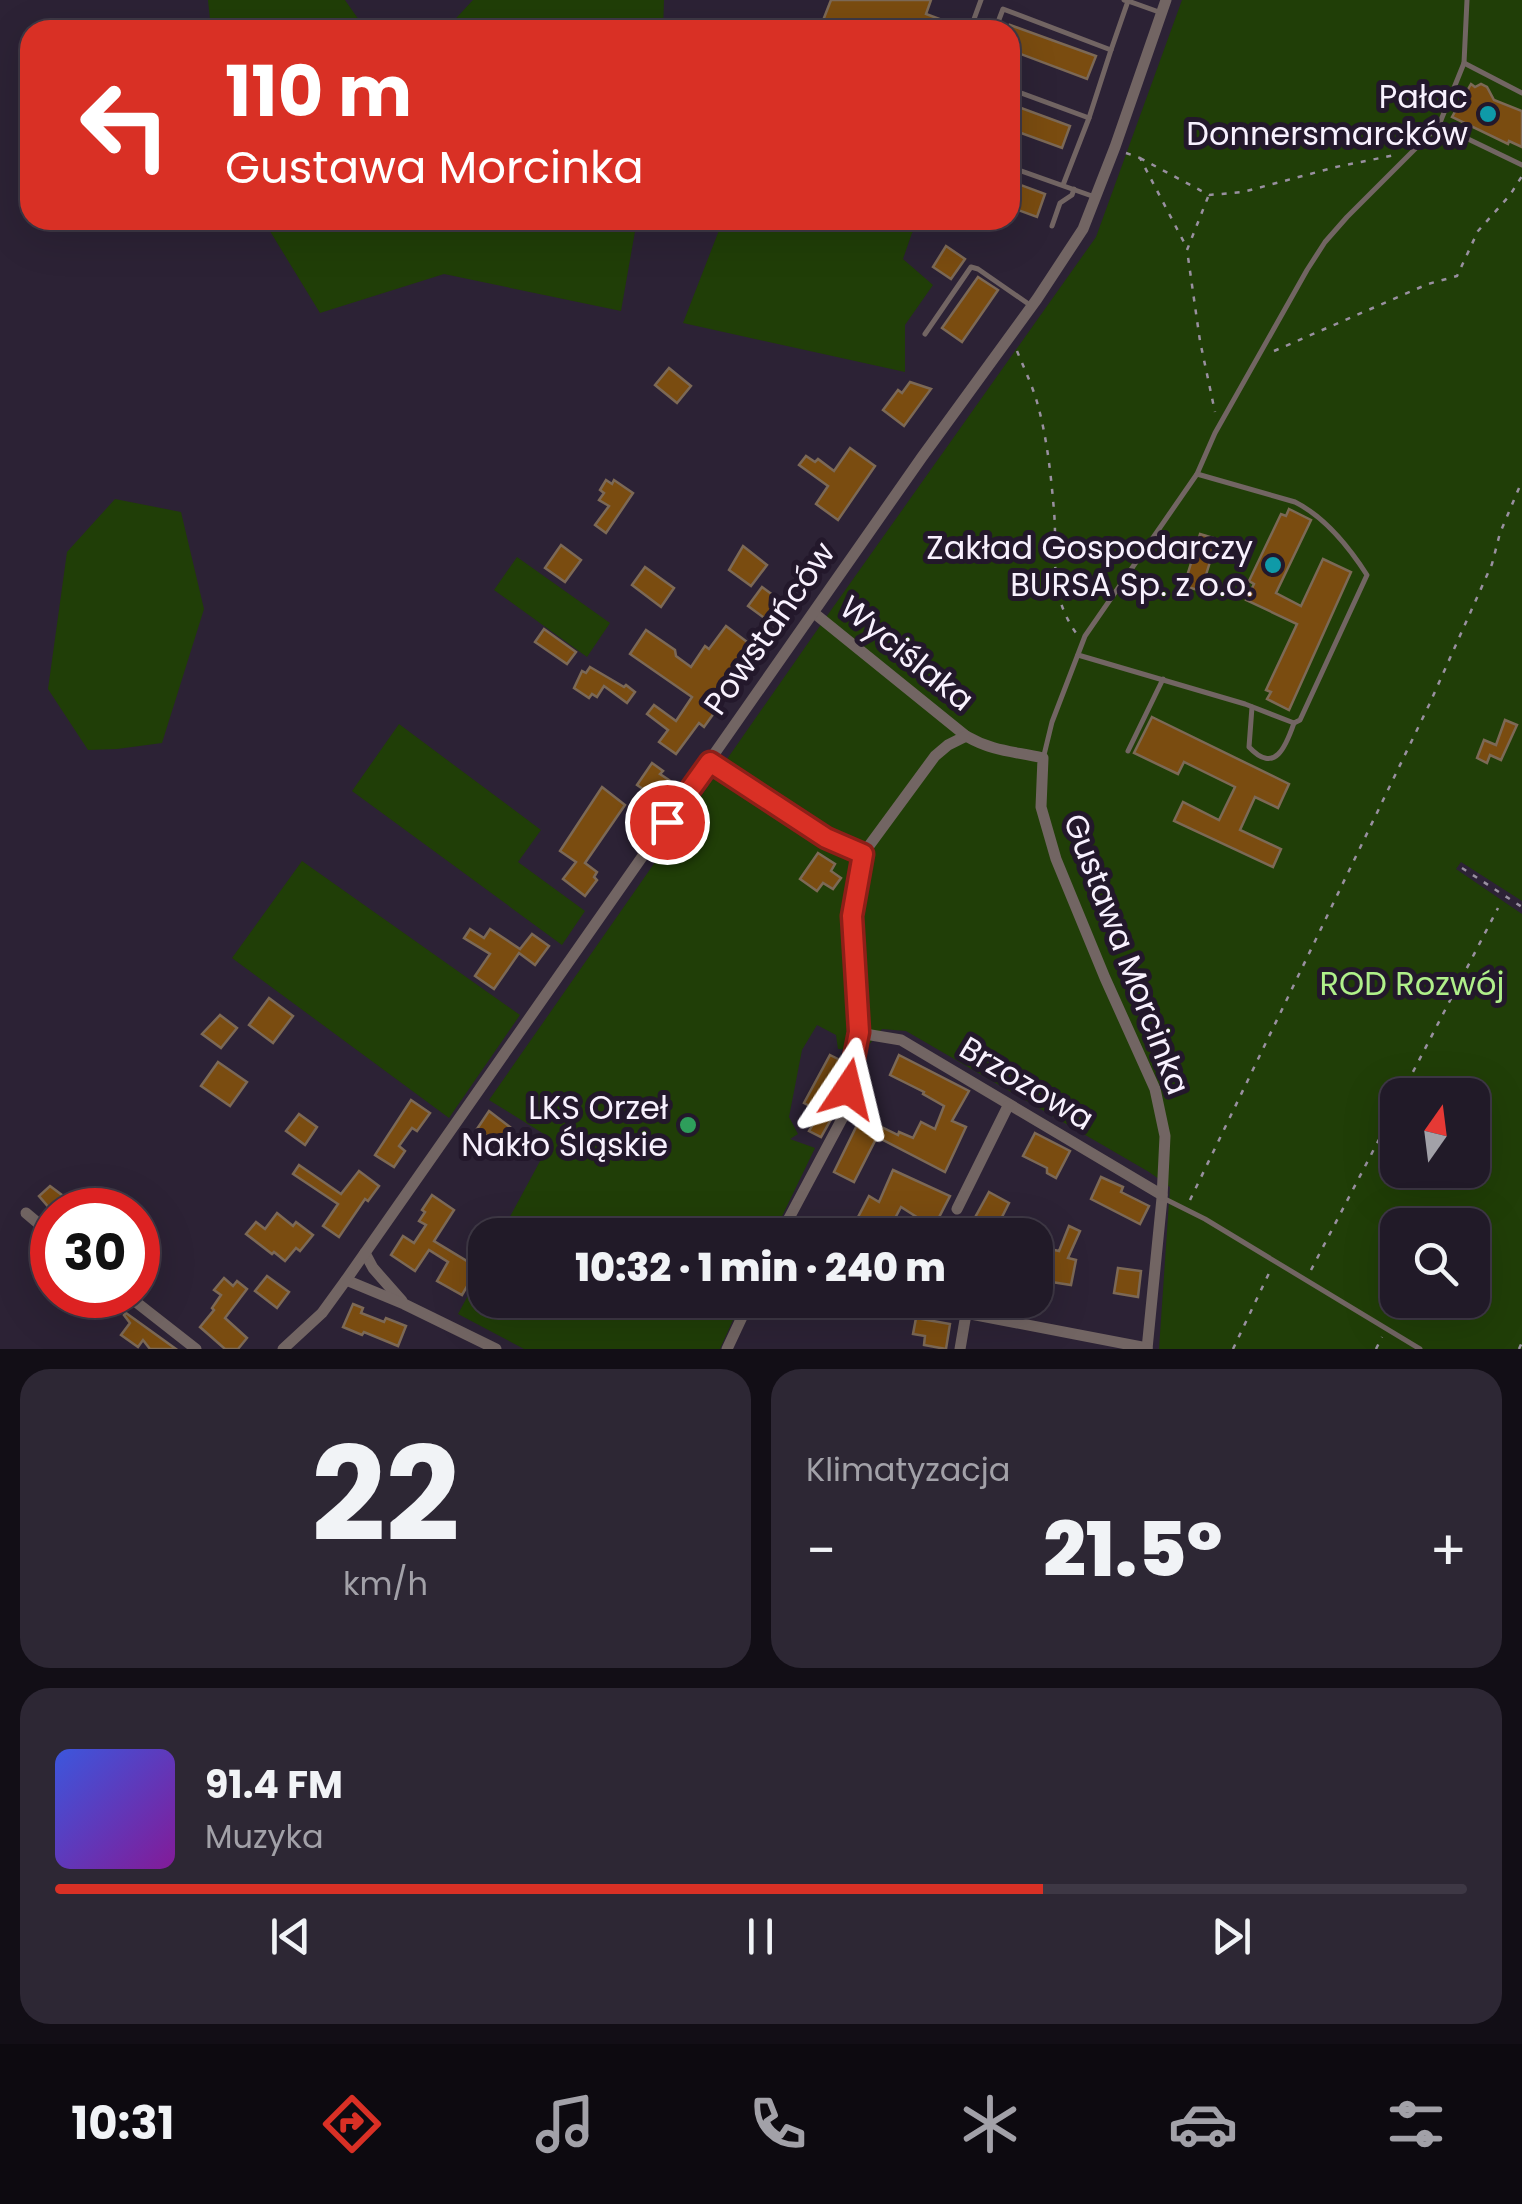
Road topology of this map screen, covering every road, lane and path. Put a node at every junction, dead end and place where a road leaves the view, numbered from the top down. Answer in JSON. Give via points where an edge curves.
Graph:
{"nodes":[{"id":1,"x":1467,"y":0,"type":"edge"},
{"id":2,"x":1126,"y":1,"type":"edge"},
{"id":3,"x":1164,"y":6,"type":"edge"},
{"id":4,"x":1000,"y":20,"type":"edge"},
{"id":5,"x":1111,"y":50,"type":"junction"},
{"id":6,"x":1464,"y":62,"type":"junction"},
{"id":7,"x":1020,"y":93,"type":"edge"},
{"id":8,"x":1522,"y":94,"type":"edge"},
{"id":9,"x":1089,"y":118,"type":"junction"},
{"id":10,"x":1439,"y":125,"type":"junction"},
{"id":11,"x":1121,"y":149,"type":"dead end"},
{"id":12,"x":1411,"y":152,"type":"junction"},
{"id":13,"x":1140,"y":158,"type":"junction"},
{"id":14,"x":1522,"y":165,"type":"edge"},
{"id":15,"x":1020,"y":171,"type":"edge"},
{"id":16,"x":1522,"y":176,"type":"edge"},
{"id":17,"x":1063,"y":186,"type":"junction"},
{"id":18,"x":1074,"y":190,"type":"junction"},
{"id":19,"x":1209,"y":195,"type":"junction"},
{"id":20,"x":1095,"y":197,"type":"junction"},
{"id":21,"x":1052,"y":226,"type":"dead end"},
{"id":22,"x":1187,"y":250,"type":"junction"},
{"id":23,"x":1032,"y":307,"type":"junction"},
{"id":24,"x":924,"y":334,"type":"dead end"},
{"id":25,"x":1006,"y":342,"type":"junction"},
{"id":26,"x":1282,"y":348,"type":"dead end"},
{"id":27,"x":1218,"y":426,"type":"junction"},
{"id":28,"x":1197,"y":474,"type":"junction"},
{"id":29,"x":1522,"y":480,"type":"edge"},
{"id":30,"x":814,"y":613,"type":"junction"},
{"id":31,"x":1082,"y":642,"type":"junction"},
{"id":32,"x":1078,"y":655,"type":"junction"},
{"id":33,"x":1163,"y":678,"type":"junction"},
{"id":34,"x":1252,"y":707,"type":"junction"},
{"id":35,"x":1294,"y":723,"type":"junction"},
{"id":36,"x":966,"y":736,"type":"junction"},
{"id":37,"x":1128,"y":751,"type":"dead end"},
{"id":38,"x":1043,"y":758,"type":"junction"},
{"id":39,"x":710,"y":762,"type":"junction"},
{"id":40,"x":863,"y":854,"type":"junction"},
{"id":41,"x":1462,"y":868,"type":"dead end"},
{"id":42,"x":1522,"y":907,"type":"edge"},
{"id":43,"x":1498,"y":908,"type":"dead end"},
{"id":44,"x":859,"y":1032,"type":"junction"},
{"id":45,"x":1411,"y":1078,"type":"edge"},
{"id":46,"x":1008,"y":1106,"type":"junction"},
{"id":47,"x":1380,"y":1138,"type":"edge"},
{"id":48,"x":1162,"y":1196,"type":"junction"},
{"id":49,"x":958,"y":1209,"type":"dead end"},
{"id":50,"x":1185,"y":1210,"type":"junction"},
{"id":51,"x":26,"y":1214,"type":"dead end"},
{"id":52,"x":30,"y":1217,"type":"edge"},
{"id":53,"x":789,"y":1218,"type":"edge"},
{"id":54,"x":365,"y":1252,"type":"junction"},
{"id":55,"x":1275,"y":1262,"type":"junction"},
{"id":56,"x":346,"y":1280,"type":"junction"},
{"id":57,"x":1306,"y":1280,"type":"junction"},
{"id":58,"x":404,"y":1304,"type":"junction"},
{"id":59,"x":157,"y":1318,"type":"edge"},
{"id":60,"x":742,"y":1318,"type":"edge"},
{"id":61,"x":965,"y":1318,"type":"edge"},
{"id":62,"x":987,"y":1318,"type":"edge"},
{"id":63,"x":1386,"y":1328,"type":"junction"},
{"id":64,"x":1522,"y":1342,"type":"edge"},
{"id":65,"x":1147,"y":1348,"type":"edge"},
{"id":66,"x":196,"y":1349,"type":"edge"},
{"id":67,"x":283,"y":1349,"type":"edge"},
{"id":68,"x":496,"y":1349,"type":"edge"},
{"id":69,"x":727,"y":1349,"type":"edge"},
{"id":70,"x":960,"y":1349,"type":"edge"},
{"id":71,"x":1233,"y":1349,"type":"edge"},
{"id":72,"x":1376,"y":1349,"type":"edge"},
{"id":73,"x":1420,"y":1349,"type":"edge"},
{"id":74,"x":1519,"y":1349,"type":"edge"}],
"edges":[{"from":1,"to":6,"type":"lane"},
{"from":2,"to":3,"type":"lane"},
{"from":2,"to":5,"type":"lane"},
{"from":3,"to":20,"type":"street","name":"Powstańców"},
{"from":4,"to":5,"type":"lane","via":[[1004,8]]},
{"from":5,"to":9,"type":"lane"},
{"from":6,"to":8,"type":"lane"},
{"from":6,"to":10,"type":"lane"},
{"from":7,"to":9,"type":"lane"},
{"from":9,"to":17,"type":"lane"},
{"from":10,"to":12,"type":"lane"},
{"from":10,"to":14,"type":"lane"},
{"from":11,"to":13,"type":"path"},
{"from":12,"to":19,"type":"path"},
{"from":12,"to":27,"type":"lane","via":[[1325,242]]},
{"from":13,"to":19,"type":"path"},
{"from":13,"to":22,"type":"path"},
{"from":15,"to":17,"type":"lane"},
{"from":16,"to":26,"type":"path","via":[[1478,231],[1456,276]]},
{"from":17,"to":18,"type":"lane"},
{"from":18,"to":20,"type":"lane"},
{"from":18,"to":21,"type":"lane","via":[[1060,203]]},
{"from":19,"to":22,"type":"path"},
{"from":20,"to":23,"type":"street","name":"Powstańców","via":[[1076,241]]},
{"from":22,"to":27,"type":"path"},
{"from":23,"to":24,"type":"lane","via":[[971,267]]},
{"from":23,"to":25,"type":"street","name":"Powstańców"},
{"from":25,"to":30,"type":"street","name":"Powstańców"},
{"from":25,"to":31,"type":"path","via":[[1016,349],[1036,398],[1055,513],[1056,592]]},
{"from":27,"to":28,"type":"lane"},
{"from":28,"to":31,"type":"lane"},
{"from":28,"to":35,"type":"lane","via":[[1305,507],[1367,574]]},
{"from":29,"to":50,"type":"path","via":[[1422,720]]},
{"from":30,"to":36,"type":"street","name":"Wyciślaka"},
{"from":30,"to":39,"type":"street","name":"Powstańców"},
{"from":31,"to":32,"type":"lane"},
{"from":32,"to":33,"type":"lane"},
{"from":32,"to":38,"type":"lane"},
{"from":33,"to":34,"type":"lane"},
{"from":33,"to":37,"type":"lane"},
{"from":34,"to":35,"type":"lane"},
{"from":34,"to":35,"type":"lane","via":[[1249,747],[1259,755],[1284,752]]},
{"from":36,"to":38,"type":"street","via":[[1000,752]]},
{"from":36,"to":40,"type":"street","via":[[936,756]]},
{"from":38,"to":48,"type":"street","name":"Gustawa Morcinka","via":[[1041,807],[1056,858],[1156,1088],[1165,1136]]},
{"from":39,"to":40,"type":"street","via":[[826,838]]},
{"from":39,"to":54,"type":"street","name":"Powstańców"},
{"from":40,"to":44,"type":"street","via":[[852,916]]},
{"from":41,"to":42,"type":"path"},
{"from":43,"to":45,"type":"path"},
{"from":44,"to":46,"type":"street","name":"Brzozowa","via":[[901,1040]]},
{"from":44,"to":53,"type":"street","via":[[843,1117]]},
{"from":46,"to":48,"type":"street","name":"Brzozowa"},
{"from":46,"to":49,"type":"street"},
{"from":47,"to":57,"type":"path"},
{"from":48,"to":50,"type":"lane"},
{"from":48,"to":65,"type":"street","name":"Gustawa Morcinka"},
{"from":50,"to":55,"type":"lane"},
{"from":51,"to":52,"type":"street"},
{"from":54,"to":56,"type":"street","name":"Powstańców"},
{"from":54,"to":58,"type":"street"},
{"from":55,"to":57,"type":"lane"},
{"from":55,"to":71,"type":"path"},
{"from":56,"to":58,"type":"street"},
{"from":56,"to":67,"type":"street","name":"Powstańców"},
{"from":57,"to":63,"type":"lane"},
{"from":58,"to":68,"type":"street"},
{"from":59,"to":66,"type":"street"},
{"from":60,"to":69,"type":"street"},
{"from":61,"to":70,"type":"street"},
{"from":62,"to":65,"type":"street"},
{"from":63,"to":72,"type":"path"},
{"from":63,"to":73,"type":"lane"},
{"from":64,"to":74,"type":"path"}]}
